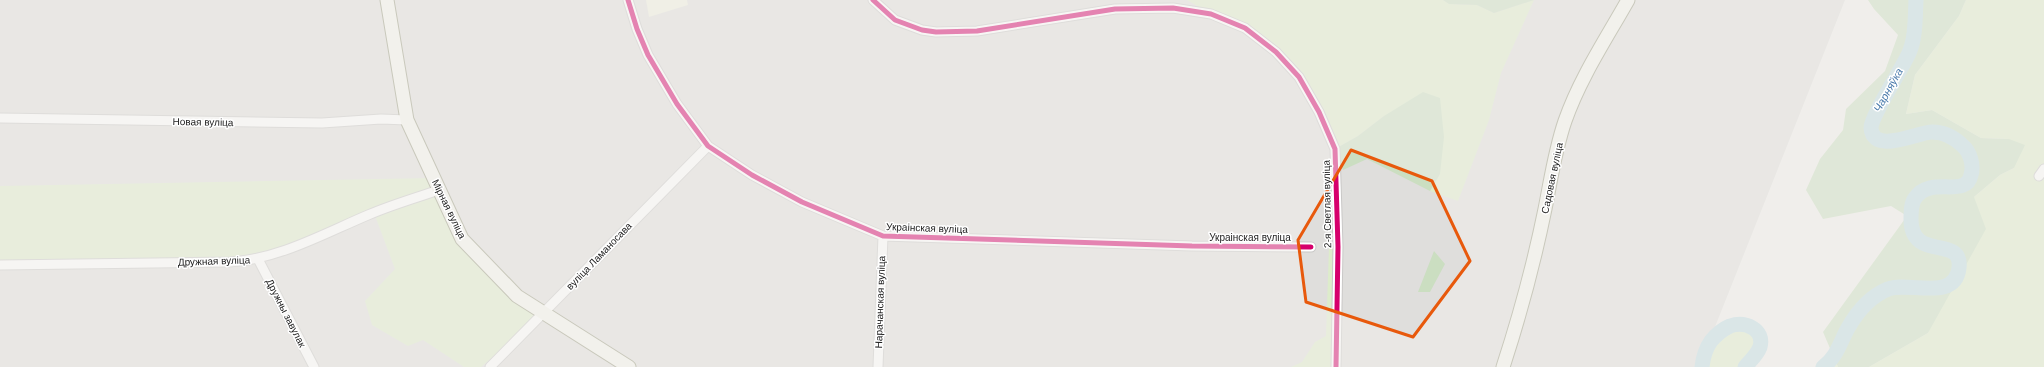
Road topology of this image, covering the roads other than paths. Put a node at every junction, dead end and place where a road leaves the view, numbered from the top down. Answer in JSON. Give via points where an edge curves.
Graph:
{"nodes":[{"id":1,"x":386,"y":0,"type":"edge"},
{"id":2,"x":628,"y":0,"type":"edge"},
{"id":3,"x":873,"y":0,"type":"edge"},
{"id":4,"x":1628,"y":0,"type":"edge"},
{"id":5,"x":0,"y":118,"type":"edge"},
{"id":6,"x":407,"y":120,"type":"junction"},
{"id":7,"x":708,"y":146,"type":"junction"},
{"id":8,"x":439,"y":190,"type":"junction"},
{"id":9,"x":883,"y":236,"type":"junction"},
{"id":10,"x":1311,"y":247,"type":"dead end"},
{"id":11,"x":258,"y":259,"type":"junction"},
{"id":12,"x":0,"y":265,"type":"edge"},
{"id":13,"x":544,"y":313,"type":"junction"},
{"id":14,"x":312,"y":366,"type":"edge"},
{"id":15,"x":490,"y":367,"type":"edge"},
{"id":16,"x":629,"y":367,"type":"edge"},
{"id":17,"x":878,"y":367,"type":"edge"},
{"id":18,"x":1336,"y":367,"type":"edge"},
{"id":19,"x":1503,"y":367,"type":"edge"}],
"edges":[{"from":1,"to":6,"type":"street","name":"Мірная вуліца"},
{"from":2,"to":7,"type":"street","name":"Украінская вуліца","via":[[648,55],[677,104]]},
{"from":3,"to":18,"type":"street","name":"2-я Светлая вуліца","via":[[895,20],[922,30],[936,32],[977,31],[1115,9],[1173,8],[1211,14],[1245,28],[1276,52],[1299,77],[1319,112],[1335,149],[1338,247]]},
{"from":4,"to":19,"type":"street","name":"Садовая вуліца","via":[[1578,89],[1565,120],[1555,153],[1528,285]]},
{"from":5,"to":6,"type":"street","name":"Новая вуліца","via":[[322,123]]},
{"from":6,"to":8,"type":"street","name":"Мірная вуліца"},
{"from":7,"to":9,"type":"street","name":"Украінская вуліца","via":[[752,175],[802,202]]},
{"from":7,"to":13,"type":"street","name":"вуліца Ламаносава"},
{"from":8,"to":11,"type":"street","name":"Дружная вуліца","via":[[374,212],[284,251]]},
{"from":8,"to":13,"type":"street","name":"Мірная вуліца","via":[[462,239],[517,296]]},
{"from":9,"to":10,"type":"street","name":"Украінская вуліца","via":[[1192,246]]},
{"from":9,"to":17,"type":"street","name":"Нарачанская вуліца"},
{"from":11,"to":12,"type":"street","name":"Дружная вуліца","via":[[230,262]]},
{"from":11,"to":14,"type":"street","name":"Дружны завулак"},
{"from":13,"to":15,"type":"street","name":"вуліца Ламаносава"},
{"from":13,"to":16,"type":"street","name":"Мірная вуліца"}]}
